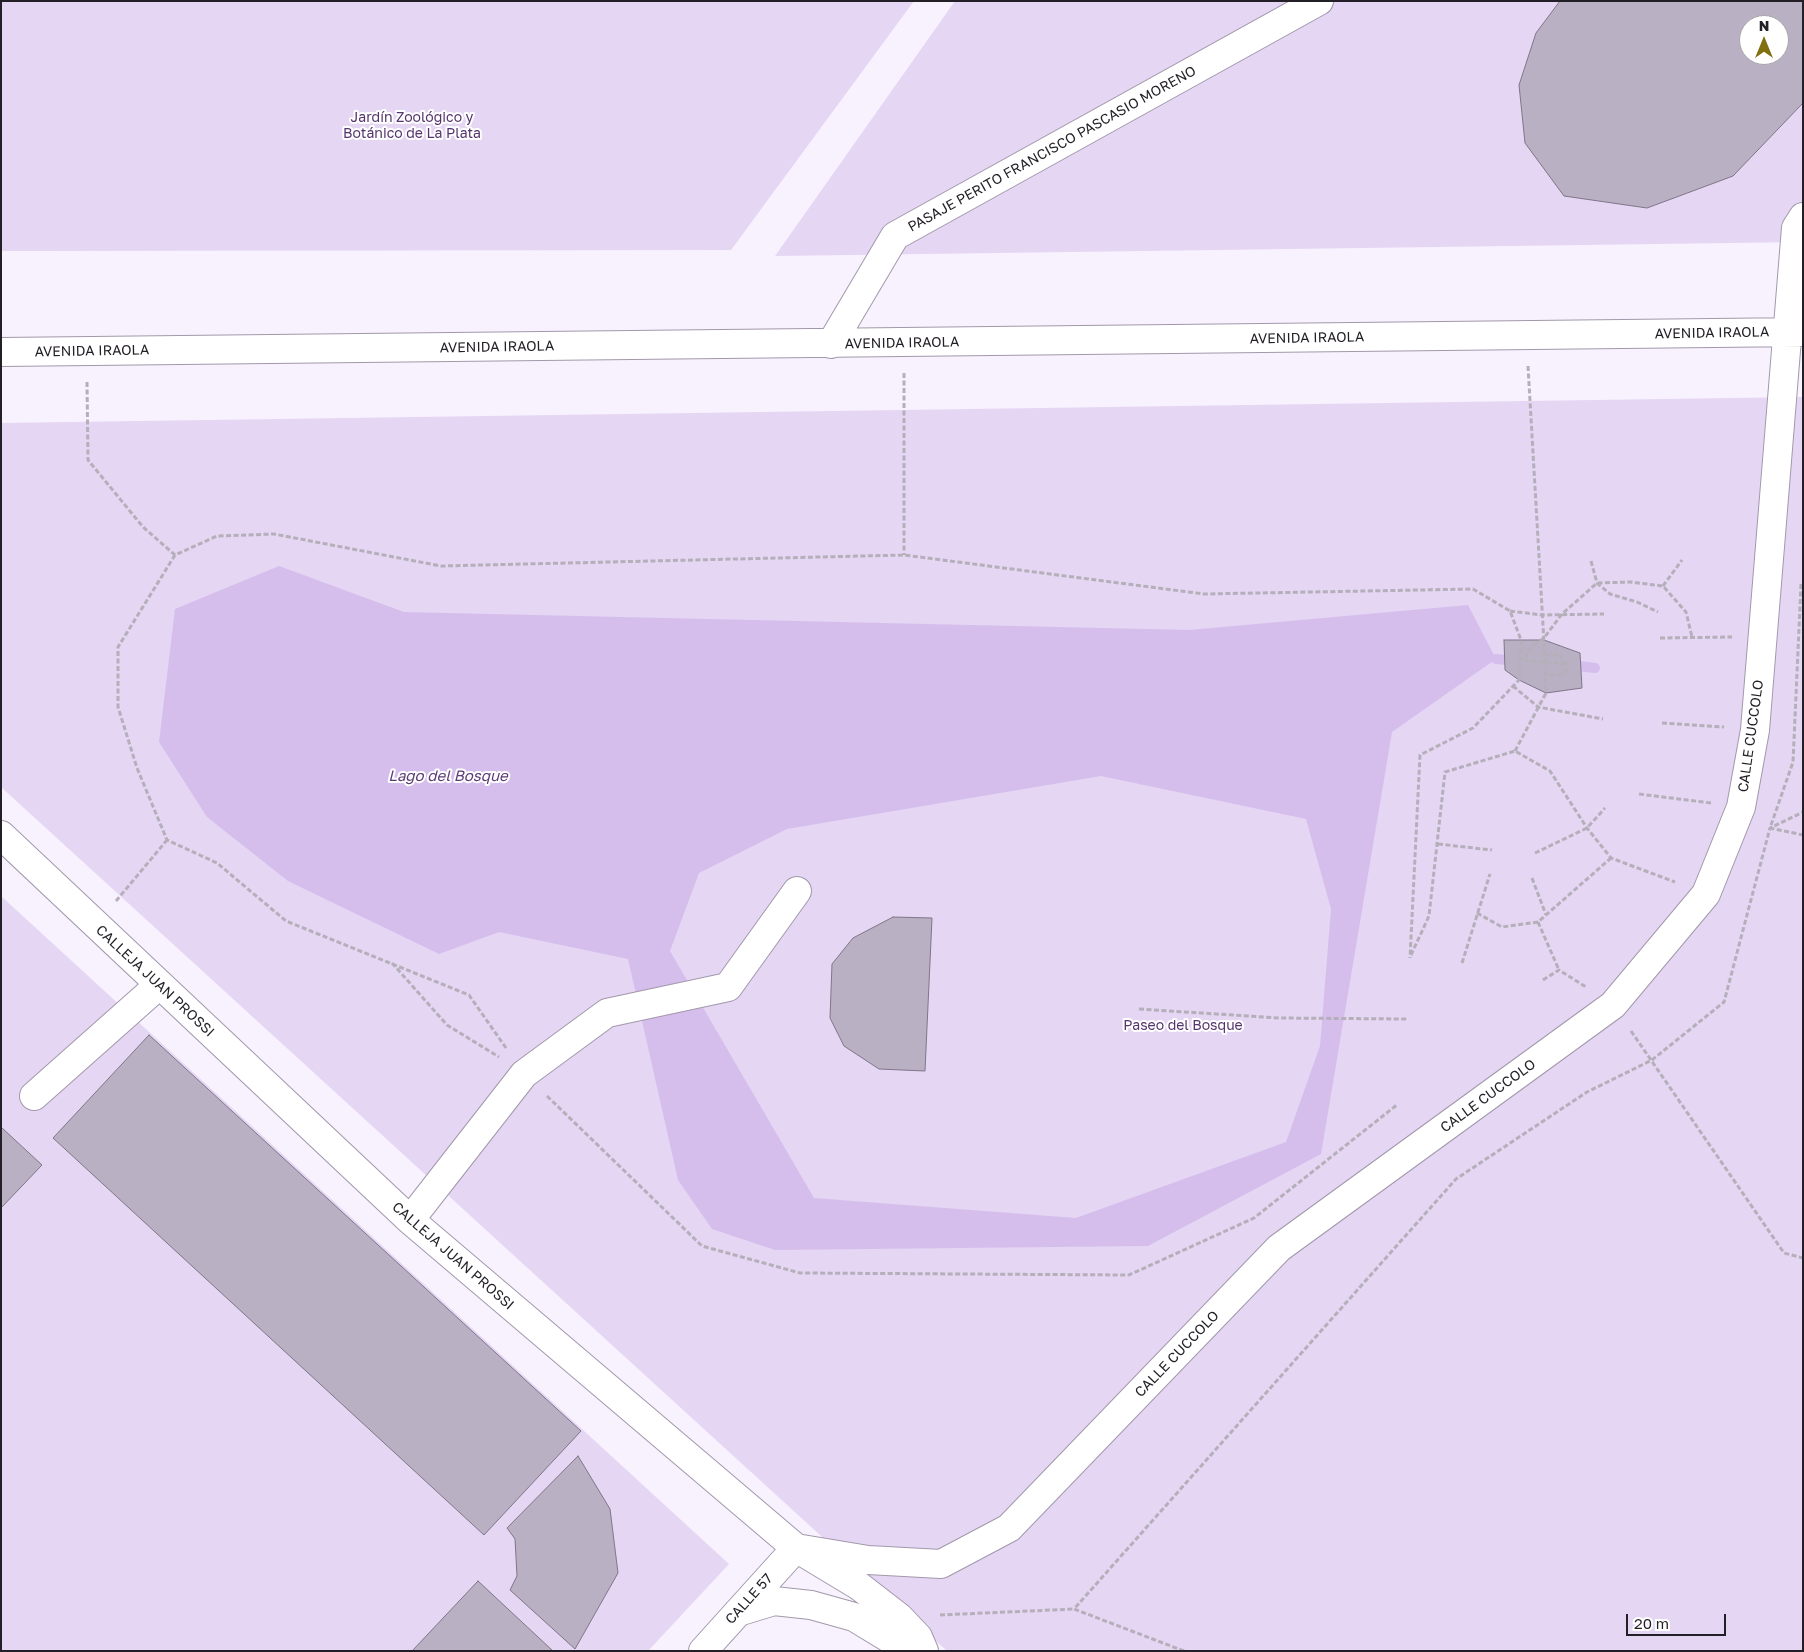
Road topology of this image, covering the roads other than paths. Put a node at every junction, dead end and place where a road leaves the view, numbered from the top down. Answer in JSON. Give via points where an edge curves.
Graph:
{"nodes":[{"id":1,"x":1319,"y":1,"type":"edge"},
{"id":2,"x":1803,"y":218,"type":"edge"},
{"id":3,"x":1795,"y":332,"type":"edge"},
{"id":4,"x":831,"y":344,"type":"junction"},
{"id":5,"x":1,"y":352,"type":"edge"},
{"id":6,"x":1,"y":835,"type":"edge"},
{"id":7,"x":797,"y":891,"type":"dead end"},
{"id":8,"x":159,"y":985,"type":"junction"},
{"id":9,"x":34,"y":1096,"type":"dead end"},
{"id":10,"x":410,"y":1220,"type":"junction"},
{"id":11,"x":796,"y":1548,"type":"junction"},
{"id":12,"x":738,"y":1612,"type":"junction"},
{"id":13,"x":703,"y":1651,"type":"edge"},
{"id":14,"x":910,"y":1651,"type":"edge"},
{"id":15,"x":924,"y":1651,"type":"edge"}],
"edges":[{"from":1,"to":4,"type":"street","name":"PASAJE PERITO FRANCISCO PASCASIO MORENO","via":[[895,236]]},
{"from":2,"to":3,"type":"street","name":"CALLE CUCCOLO","via":[[1796,228]]},
{"from":3,"to":4,"type":"street","name":"AVENIDA IRAOLA"},
{"from":3,"to":11,"type":"street","name":"CALLE CUCCOLO","via":[[1755,730],[1741,807],[1706,894],[1612,1005],[1279,1248],[1010,1528],[941,1564],[868,1560]]},
{"from":4,"to":5,"type":"street","name":"AVENIDA IRAOLA"},
{"from":6,"to":8,"type":"street","name":"CALLEJA JUAN PROSSI"},
{"from":7,"to":10,"type":"street","via":[[728,987],[607,1013],[524,1074]]},
{"from":8,"to":9,"type":"street"},
{"from":8,"to":10,"type":"street","name":"CALLEJA JUAN PROSSI"},
{"from":10,"to":11,"type":"street","name":"CALLEJA JUAN PROSSI"},
{"from":11,"to":12,"type":"street","name":"CALLE 57"},
{"from":11,"to":15,"type":"street","name":"CALLEJA JUAN PROSSI","via":[[859,1586],[899,1617],[918,1637]]},
{"from":12,"to":13,"type":"street","name":"CALLE 57"},
{"from":12,"to":14,"type":"street","via":[[774,1601],[812,1605],[854,1617]]}]}
